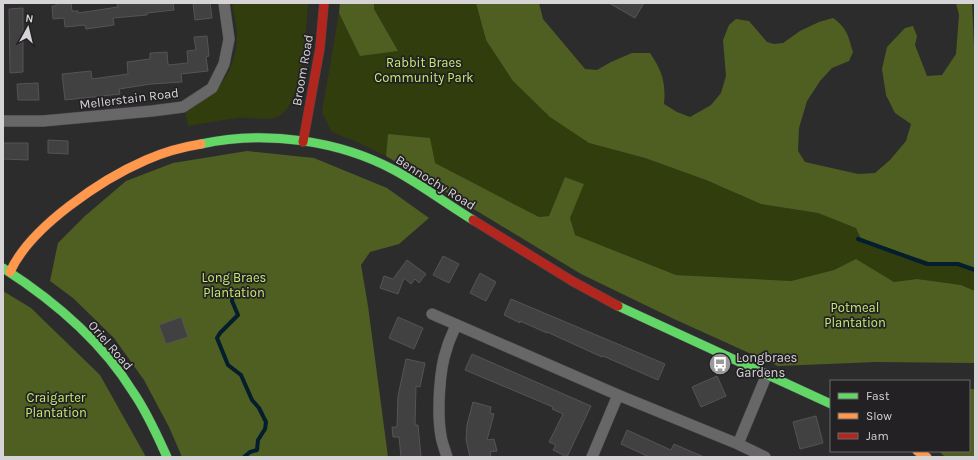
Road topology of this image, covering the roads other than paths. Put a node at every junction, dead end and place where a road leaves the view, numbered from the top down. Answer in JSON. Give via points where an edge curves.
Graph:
{"nodes":[{"id":1,"x":224,"y":3,"type":"edge"},
{"id":2,"x":324,"y":3,"type":"edge"},
{"id":3,"x":3,"y":121,"type":"edge"},
{"id":4,"x":304,"y":142,"type":"junction"},
{"id":5,"x":6,"y":270,"type":"edge"},
{"id":6,"x":432,"y":314,"type":"dead end"},
{"id":7,"x":456,"y":325,"type":"junction"},
{"id":8,"x":767,"y":374,"type":"junction"},
{"id":9,"x":618,"y":395,"type":"junction"},
{"id":10,"x":830,"y":404,"type":"edge"},
{"id":11,"x":738,"y":444,"type":"junction"},
{"id":12,"x":167,"y":457,"type":"edge"},
{"id":13,"x":447,"y":457,"type":"edge"},
{"id":14,"x":592,"y":457,"type":"edge"},
{"id":15,"x":765,"y":457,"type":"edge"}],
"edges":[{"from":1,"to":3,"type":"street","name":"Mellerstain Road","via":[[229,39],[224,64],[212,88],[183,107],[50,120]]},
{"from":2,"to":4,"type":"street","name":"Broom Road","via":[[320,48]]},
{"from":4,"to":5,"type":"street","name":"Bennochy Road","via":[[266,136],[242,137],[216,140],[156,155],[127,168],[78,199],[32,238]]},
{"from":4,"to":8,"type":"street","name":"Bennochy Road","via":[[337,148],[370,159],[406,176],[559,274],[612,304]]},
{"from":5,"to":12,"type":"street","name":"Oriel Road","via":[[56,305],[120,372],[134,393]]},
{"from":6,"to":7,"type":"street"},
{"from":7,"to":9,"type":"street"},
{"from":7,"to":13,"type":"street","via":[[442,366],[439,411],[441,436]]},
{"from":8,"to":10,"type":"street","name":"Bennochy Road"},
{"from":8,"to":11,"type":"street"},
{"from":9,"to":11,"type":"street"},
{"from":9,"to":14,"type":"street"},
{"from":11,"to":15,"type":"street"}]}
